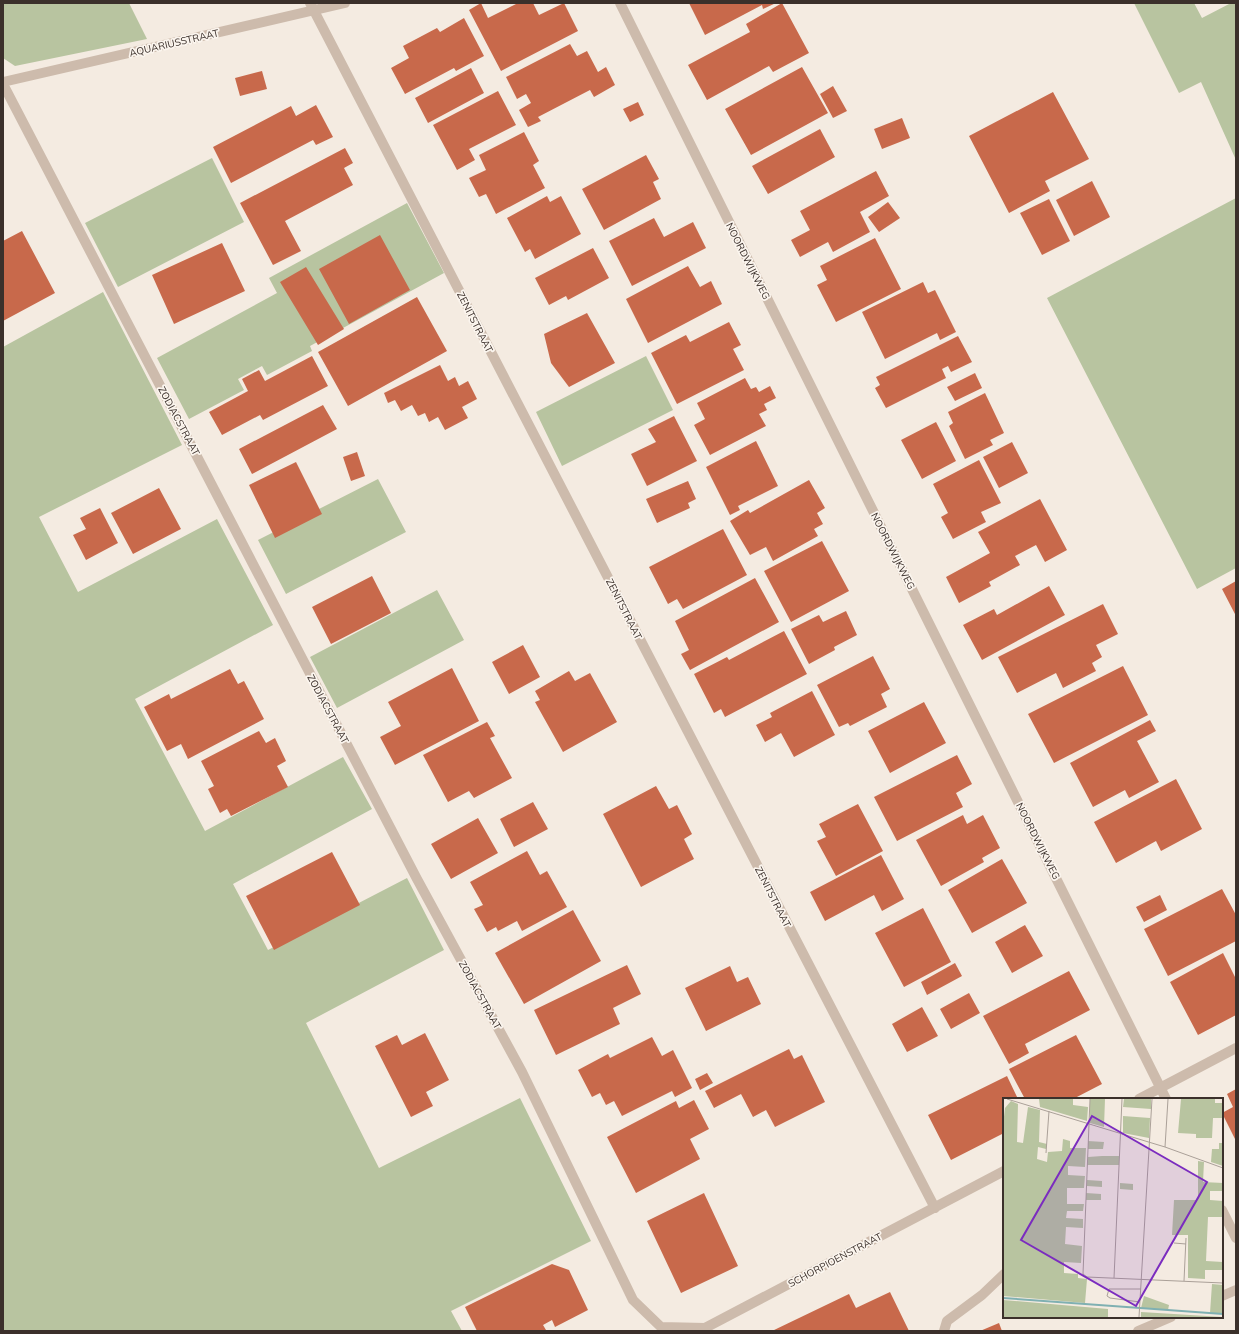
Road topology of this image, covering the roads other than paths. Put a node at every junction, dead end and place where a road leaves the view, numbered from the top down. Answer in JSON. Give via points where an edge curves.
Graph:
{"nodes":[{"id":1,"x":345,"y":3,"type":"edge"},
{"id":2,"x":620,"y":3,"type":"edge"},
{"id":3,"x":312,"y":7,"type":"edge"},
{"id":4,"x":3,"y":83,"type":"edge"},
{"id":5,"x":1236,"y":1048,"type":"edge"},
{"id":6,"x":1160,"y":1087,"type":"junction"},
{"id":7,"x":1141,"y":1098,"type":"edge"},
{"id":8,"x":1166,"y":1098,"type":"edge"},
{"id":9,"x":1003,"y":1172,"type":"edge"},
{"id":10,"x":935,"y":1208,"type":"junction"},
{"id":11,"x":1223,"y":1212,"type":"edge"},
{"id":12,"x":1236,"y":1238,"type":"edge"},
{"id":13,"x":1003,"y":1275,"type":"edge"},
{"id":14,"x":1236,"y":1290,"type":"edge"},
{"id":15,"x":1223,"y":1296,"type":"edge"},
{"id":16,"x":1169,"y":1318,"type":"edge"},
{"id":17,"x":660,"y":1327,"type":"joint"},
{"id":18,"x":944,"y":1331,"type":"edge"},
{"id":19,"x":1138,"y":1331,"type":"edge"}],
"edges":[{"from":1,"to":3,"type":"street","name":"AQUARIUSSTRAAT"},
{"from":2,"to":6,"type":"street","name":"NOORDWIJKWEG"},
{"from":3,"to":4,"type":"street","name":"AQUARIUSSTRAAT"},
{"from":3,"to":10,"type":"street","name":"ZENITSTRAAT"},
{"from":4,"to":17,"type":"street","name":"ZODIACSTRAAT","via":[[417,879],[522,1072],[632,1300]]},
{"from":5,"to":6,"type":"street"},
{"from":6,"to":7,"type":"street"},
{"from":6,"to":8,"type":"street","name":"NOORDWIJKWEG"},
{"from":9,"to":10,"type":"street","name":"SCHORPIOENSTRAAT"},
{"from":10,"to":17,"type":"street","name":"SCHORPIOENSTRAAT","via":[[705,1328]]},
{"from":11,"to":12,"type":"street"},
{"from":13,"to":18,"type":"street","via":[[982,1295],[947,1321]]},
{"from":14,"to":15,"type":"street"},
{"from":16,"to":19,"type":"street"}]}
